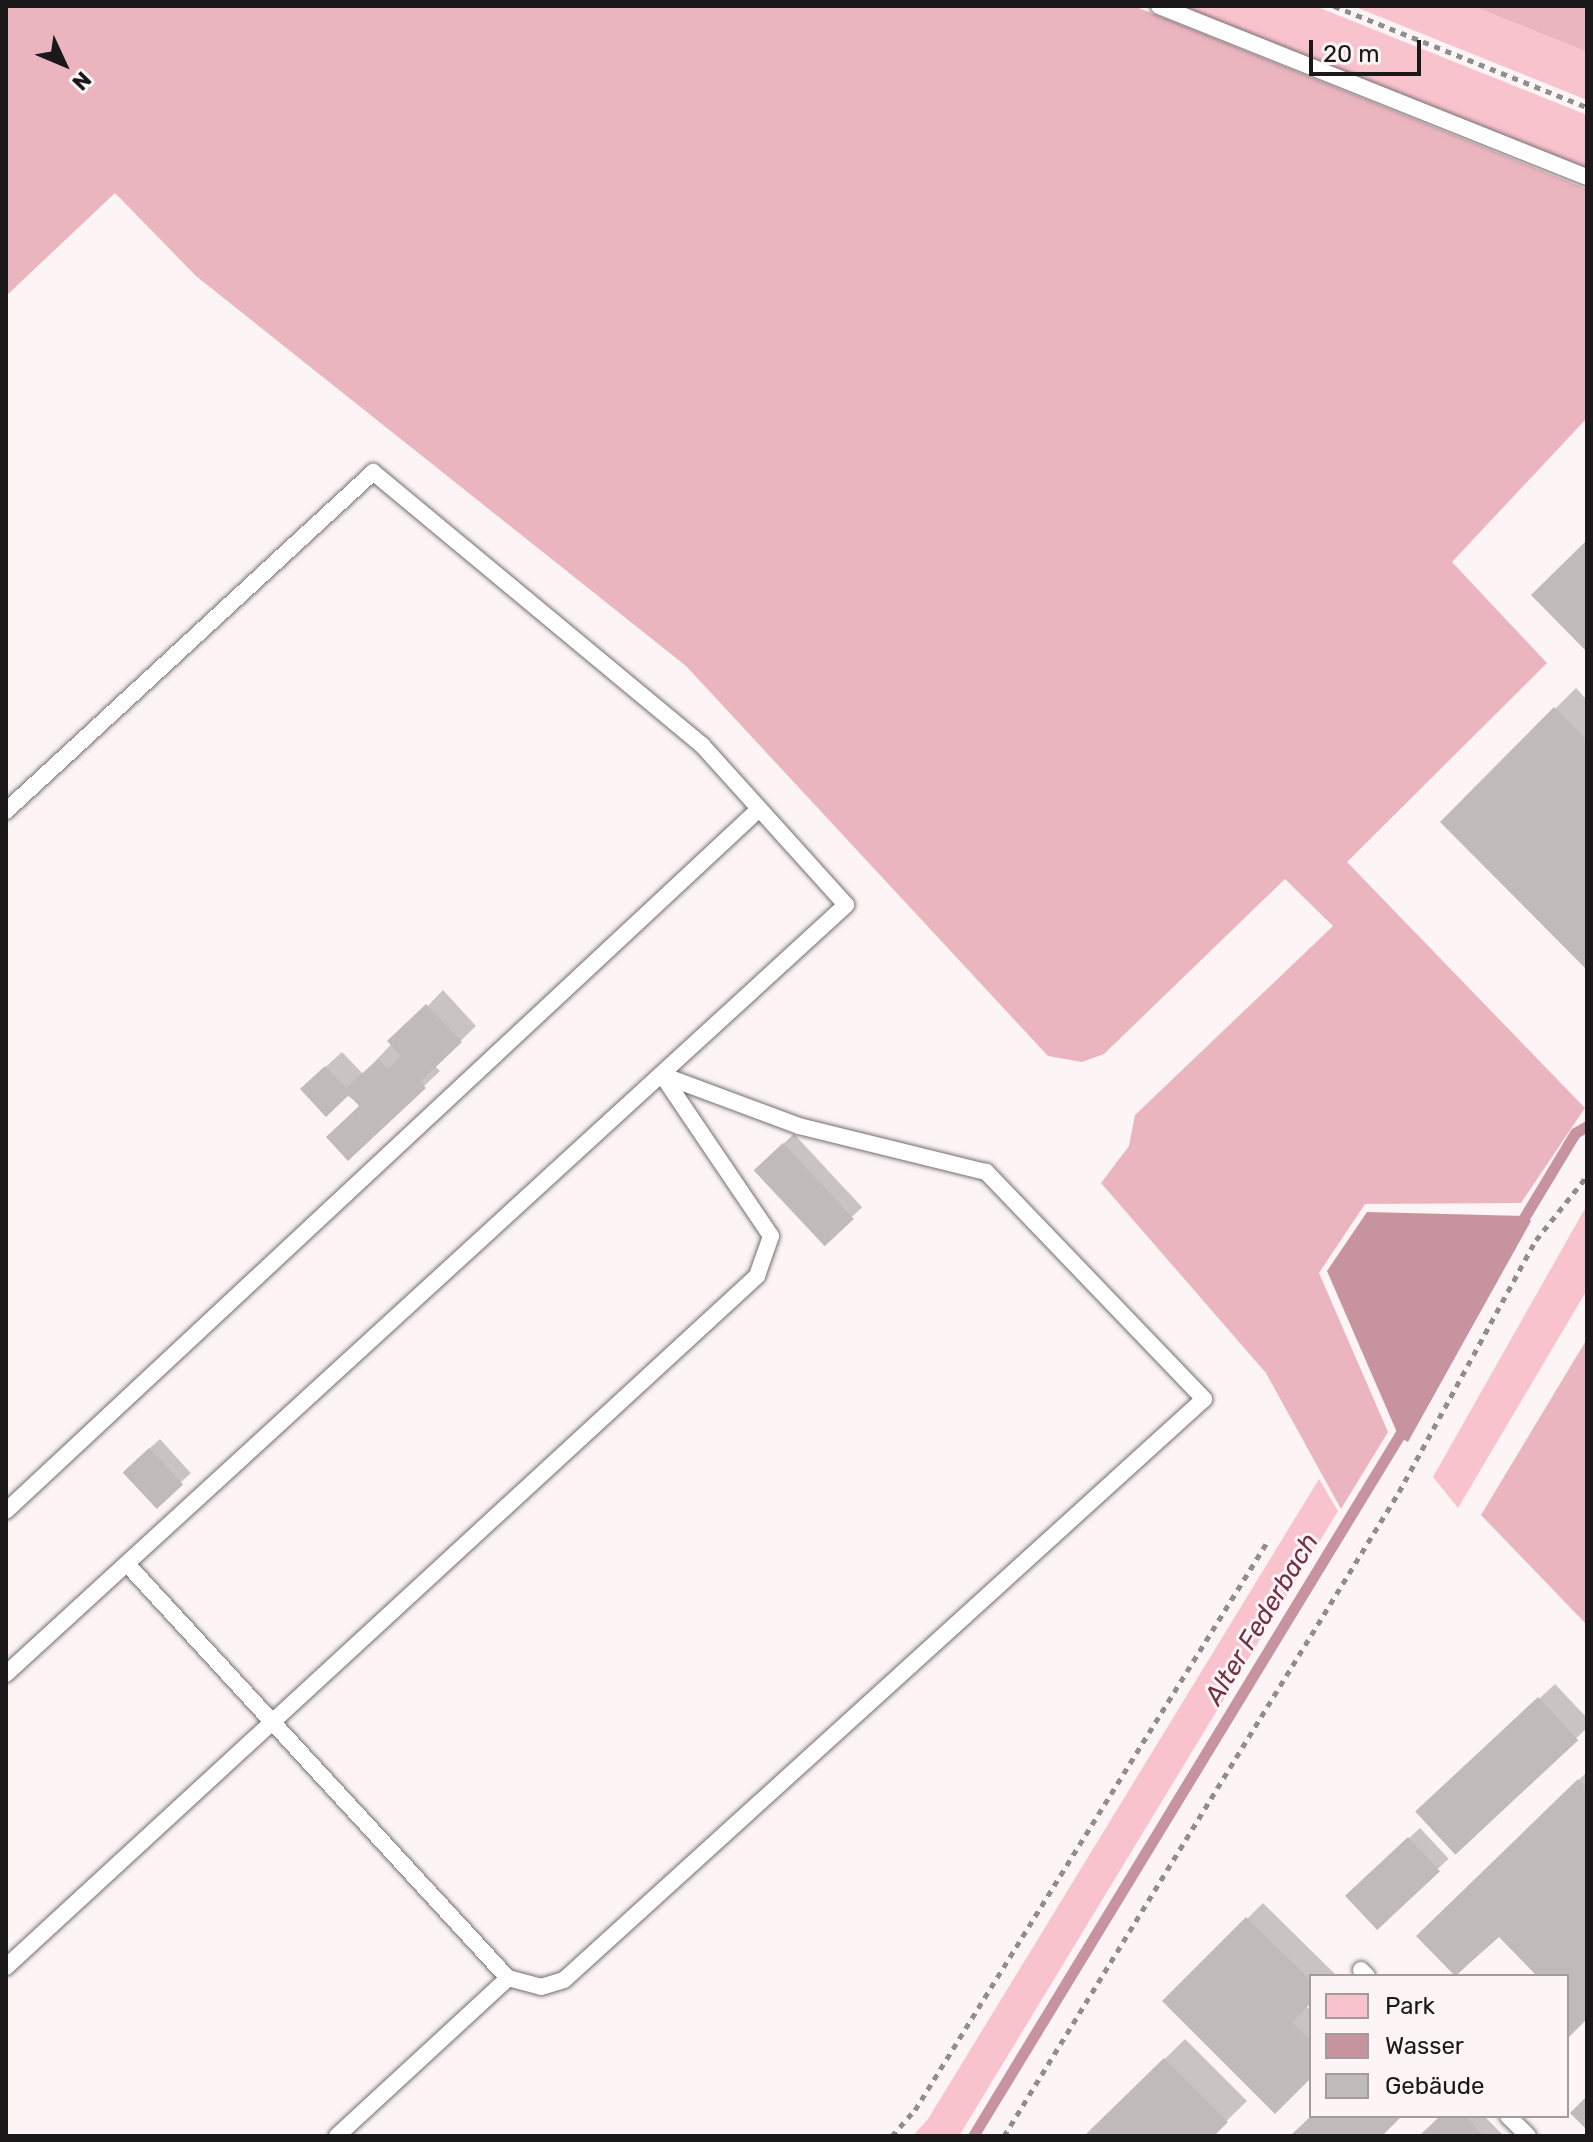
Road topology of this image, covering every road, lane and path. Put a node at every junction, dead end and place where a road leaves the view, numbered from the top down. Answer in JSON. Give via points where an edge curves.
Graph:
{"nodes":[{"id":1,"x":1159,"y":6,"type":"edge"},
{"id":2,"x":1334,"y":6,"type":"edge"},
{"id":3,"x":1587,"y":107,"type":"edge"},
{"id":4,"x":1587,"y":177,"type":"edge"},
{"id":5,"x":759,"y":809,"type":"junction"},
{"id":6,"x":6,"y":811,"type":"edge"},
{"id":7,"x":662,"y":1075,"type":"junction"},
{"id":8,"x":1587,"y":1176,"type":"edge"},
{"id":9,"x":6,"y":1511,"type":"edge"},
{"id":10,"x":1269,"y":1539,"type":"dead end"},
{"id":11,"x":127,"y":1564,"type":"junction"},
{"id":12,"x":6,"y":1674,"type":"edge"},
{"id":13,"x":270,"y":1722,"type":"junction"},
{"id":14,"x":6,"y":1967,"type":"edge"},
{"id":15,"x":508,"y":1978,"type":"junction"},
{"id":16,"x":1510,"y":2118,"type":"edge"},
{"id":17,"x":337,"y":2136,"type":"edge"},
{"id":18,"x":892,"y":2136,"type":"edge"},
{"id":19,"x":1004,"y":2136,"type":"edge"},
{"id":20,"x":1528,"y":2136,"type":"edge"}],
"edges":[{"from":1,"to":4,"type":"lane"},
{"from":2,"to":3,"type":"path"},
{"from":5,"to":6,"type":"lane","via":[[702,745],[373,472]]},
{"from":5,"to":7,"type":"lane","via":[[846,905]]},
{"from":5,"to":9,"type":"lane"},
{"from":7,"to":11,"type":"lane"},
{"from":7,"to":13,"type":"lane","via":[[771,1236],[757,1276]]},
{"from":7,"to":15,"type":"lane","via":[[799,1126],[986,1172],[1204,1399],[564,1980],[541,1987]]},
{"from":8,"to":19,"type":"path","via":[[1536,1240],[1399,1492]]},
{"from":10,"to":18,"type":"path","via":[[915,2110]]},
{"from":11,"to":12,"type":"lane"},
{"from":11,"to":13,"type":"lane"},
{"from":13,"to":14,"type":"lane"},
{"from":13,"to":15,"type":"lane"},
{"from":15,"to":17,"type":"lane"},
{"from":16,"to":20,"type":"lane"}]}
